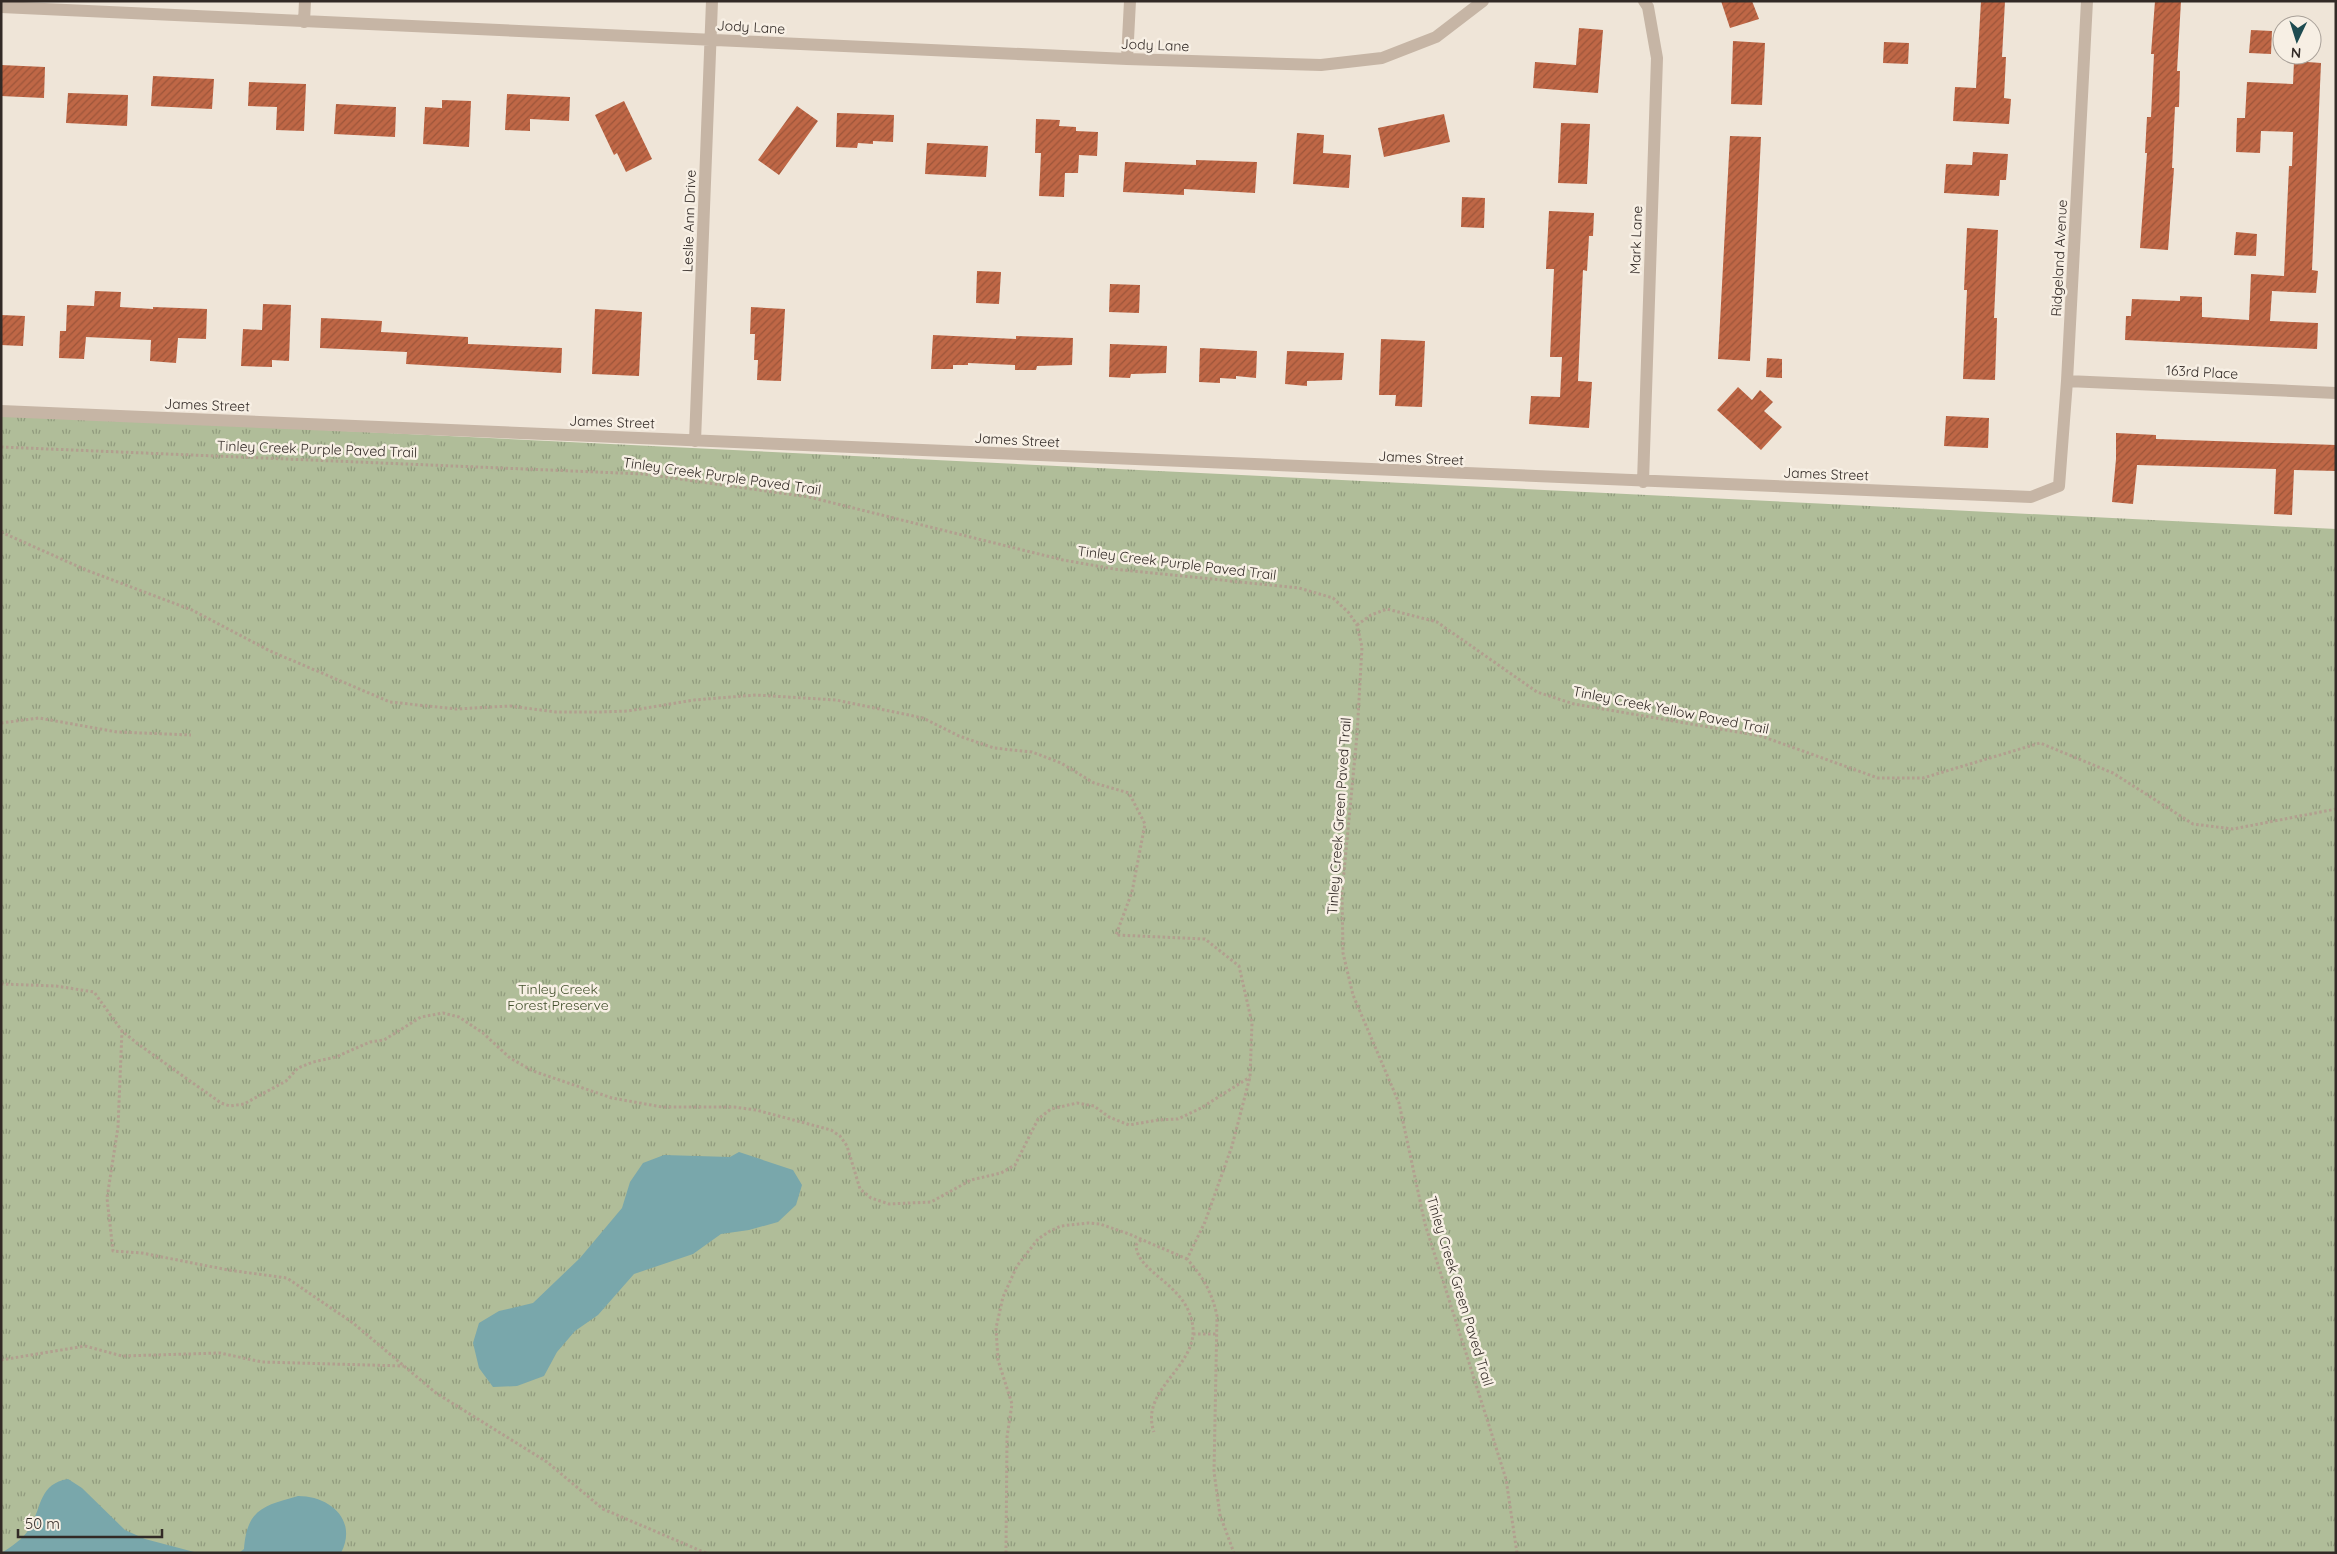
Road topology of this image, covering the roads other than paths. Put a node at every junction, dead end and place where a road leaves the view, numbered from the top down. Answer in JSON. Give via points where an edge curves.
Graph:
{"nodes":[{"id":1,"x":305,"y":1,"type":"edge"},
{"id":2,"x":712,"y":1,"type":"edge"},
{"id":3,"x":1130,"y":1,"type":"edge"},
{"id":4,"x":1483,"y":1,"type":"edge"},
{"id":5,"x":1644,"y":1,"type":"edge"},
{"id":6,"x":2086,"y":1,"type":"edge"},
{"id":7,"x":1,"y":7,"type":"edge"},
{"id":8,"x":304,"y":22,"type":"junction"},
{"id":9,"x":710,"y":40,"type":"junction"},
{"id":10,"x":1127,"y":59,"type":"junction"},
{"id":11,"x":2067,"y":381,"type":"junction"},
{"id":12,"x":2336,"y":393,"type":"edge"},
{"id":13,"x":1,"y":411,"type":"edge"},
{"id":14,"x":695,"y":441,"type":"junction"},
{"id":15,"x":1643,"y":482,"type":"junction"},
{"id":16,"x":2031,"y":497,"type":"joint"}],
"edges":[{"from":1,"to":8,"type":"street"},
{"from":2,"to":9,"type":"street","name":"Leslie Ann Drive"},
{"from":3,"to":10,"type":"street"},
{"from":4,"to":10,"type":"street","name":"Jody Lane","via":[[1436,37],[1382,58],[1321,65]]},
{"from":5,"to":15,"type":"street","name":"Mark Lane","via":[[1648,7],[1657,58]]},
{"from":6,"to":11,"type":"street","name":"Ridgeland Avenue"},
{"from":7,"to":8,"type":"street","name":"Jody Lane"},
{"from":8,"to":9,"type":"street","name":"Jody Lane"},
{"from":9,"to":10,"type":"street","name":"Jody Lane"},
{"from":9,"to":14,"type":"street","name":"Leslie Ann Drive"},
{"from":11,"to":12,"type":"street","name":"163rd Place"},
{"from":11,"to":16,"type":"street","name":"Ridgeland Avenue","via":[[2059,486]]},
{"from":13,"to":14,"type":"street","name":"James Street"},
{"from":14,"to":15,"type":"street","name":"James Street"},
{"from":15,"to":16,"type":"street","name":"James Street"}]}
